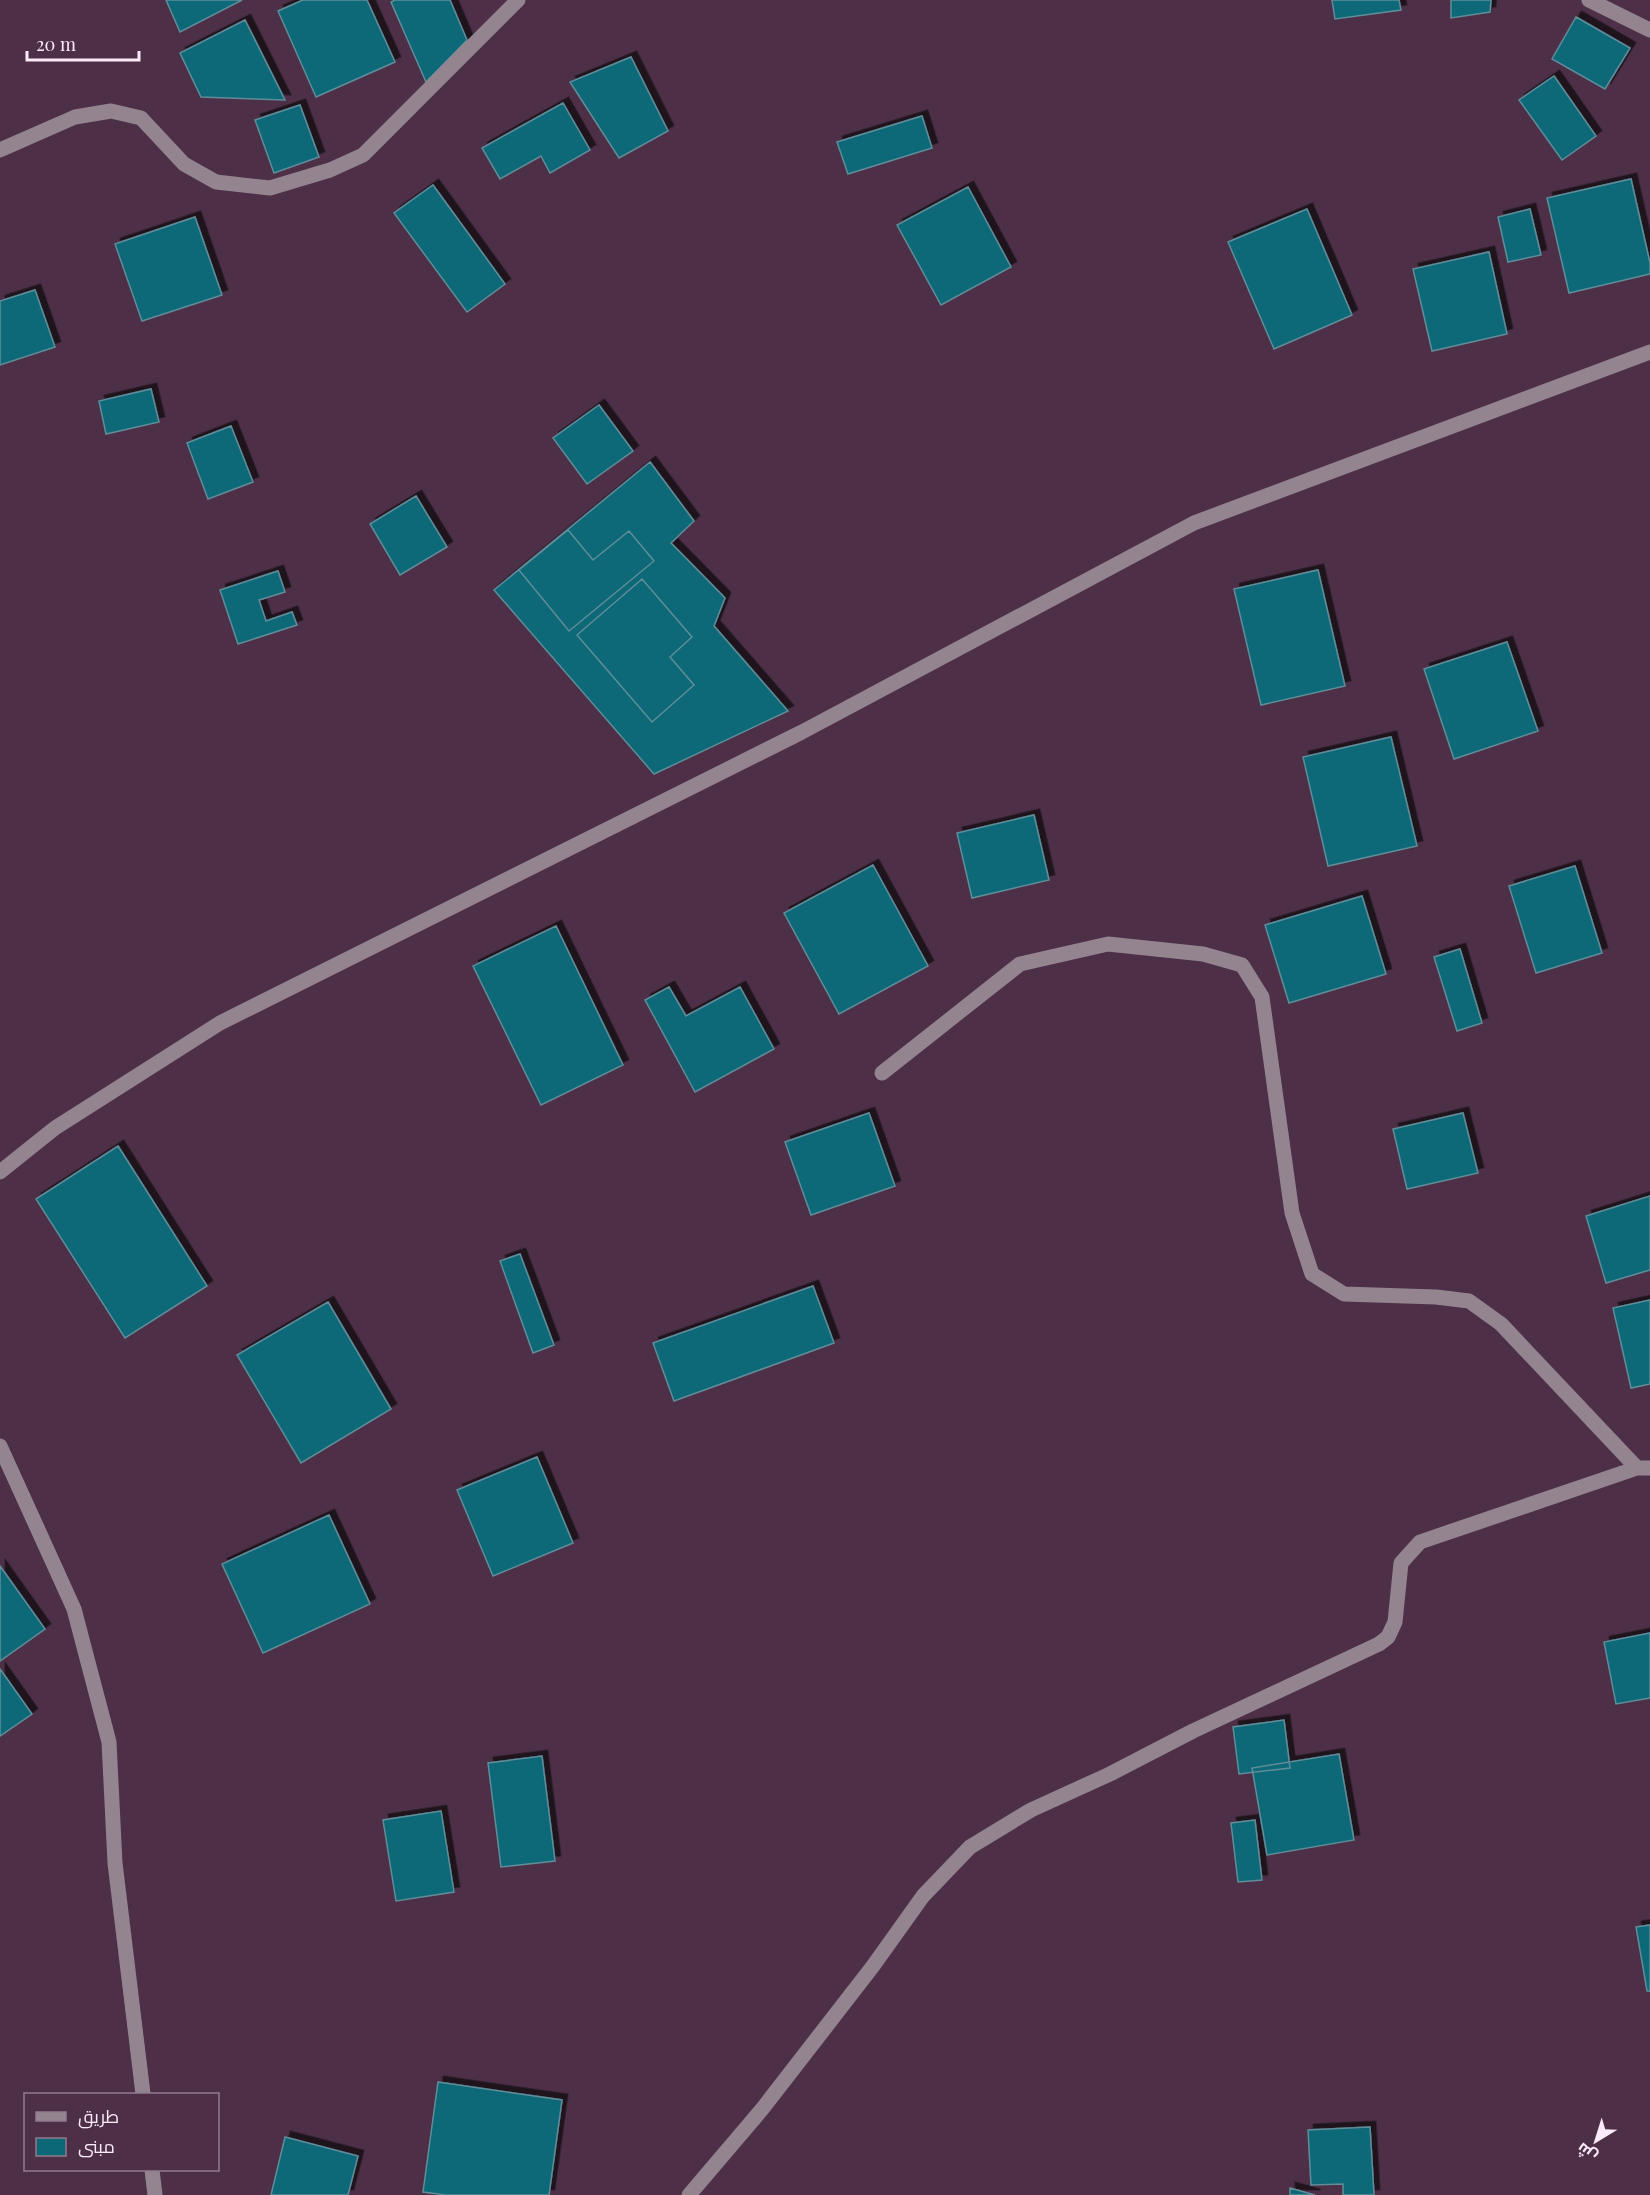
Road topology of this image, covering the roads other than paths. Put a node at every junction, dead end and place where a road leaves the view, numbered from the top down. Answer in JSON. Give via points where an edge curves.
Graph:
{"nodes":[{"id":1,"x":518,"y":0,"type":"edge"},
{"id":2,"x":1589,"y":0,"type":"edge"},
{"id":3,"x":1650,"y":30,"type":"edge"},
{"id":4,"x":0,"y":150,"type":"edge"},
{"id":5,"x":1650,"y":352,"type":"edge"},
{"id":6,"x":882,"y":1073,"type":"dead end"},
{"id":7,"x":0,"y":1172,"type":"edge"},
{"id":8,"x":0,"y":1446,"type":"edge"},
{"id":9,"x":1644,"y":1468,"type":"edge"},
{"id":10,"x":143,"y":2093,"type":"edge"},
{"id":11,"x":152,"y":2171,"type":"edge"},
{"id":12,"x":155,"y":2195,"type":"edge"},
{"id":13,"x":689,"y":2195,"type":"edge"}],
"edges":[{"from":1,"to":4,"type":"street","via":[[363,155],[330,170],[270,188],[216,182],[184,164],[141,118],[111,111],[75,117]]},
{"from":2,"to":3,"type":"street"},
{"from":5,"to":7,"type":"street","via":[[1194,523],[802,732],[220,1023],[55,1128]]},
{"from":6,"to":9,"type":"street","via":[[1020,964],[1108,944],[1203,954],[1242,965],[1262,997],[1292,1213],[1312,1274],[1344,1294],[1470,1301],[1501,1324]]},
{"from":8,"to":10,"type":"street","via":[[74,1609],[109,1742],[115,1863]]},
{"from":9,"to":13,"type":"street","via":[[1420,1542],[1401,1563],[1395,1622],[1388,1637],[1379,1644],[1031,1810],[970,1847],[923,1896],[763,2108]]},
{"from":11,"to":12,"type":"street"}]}
